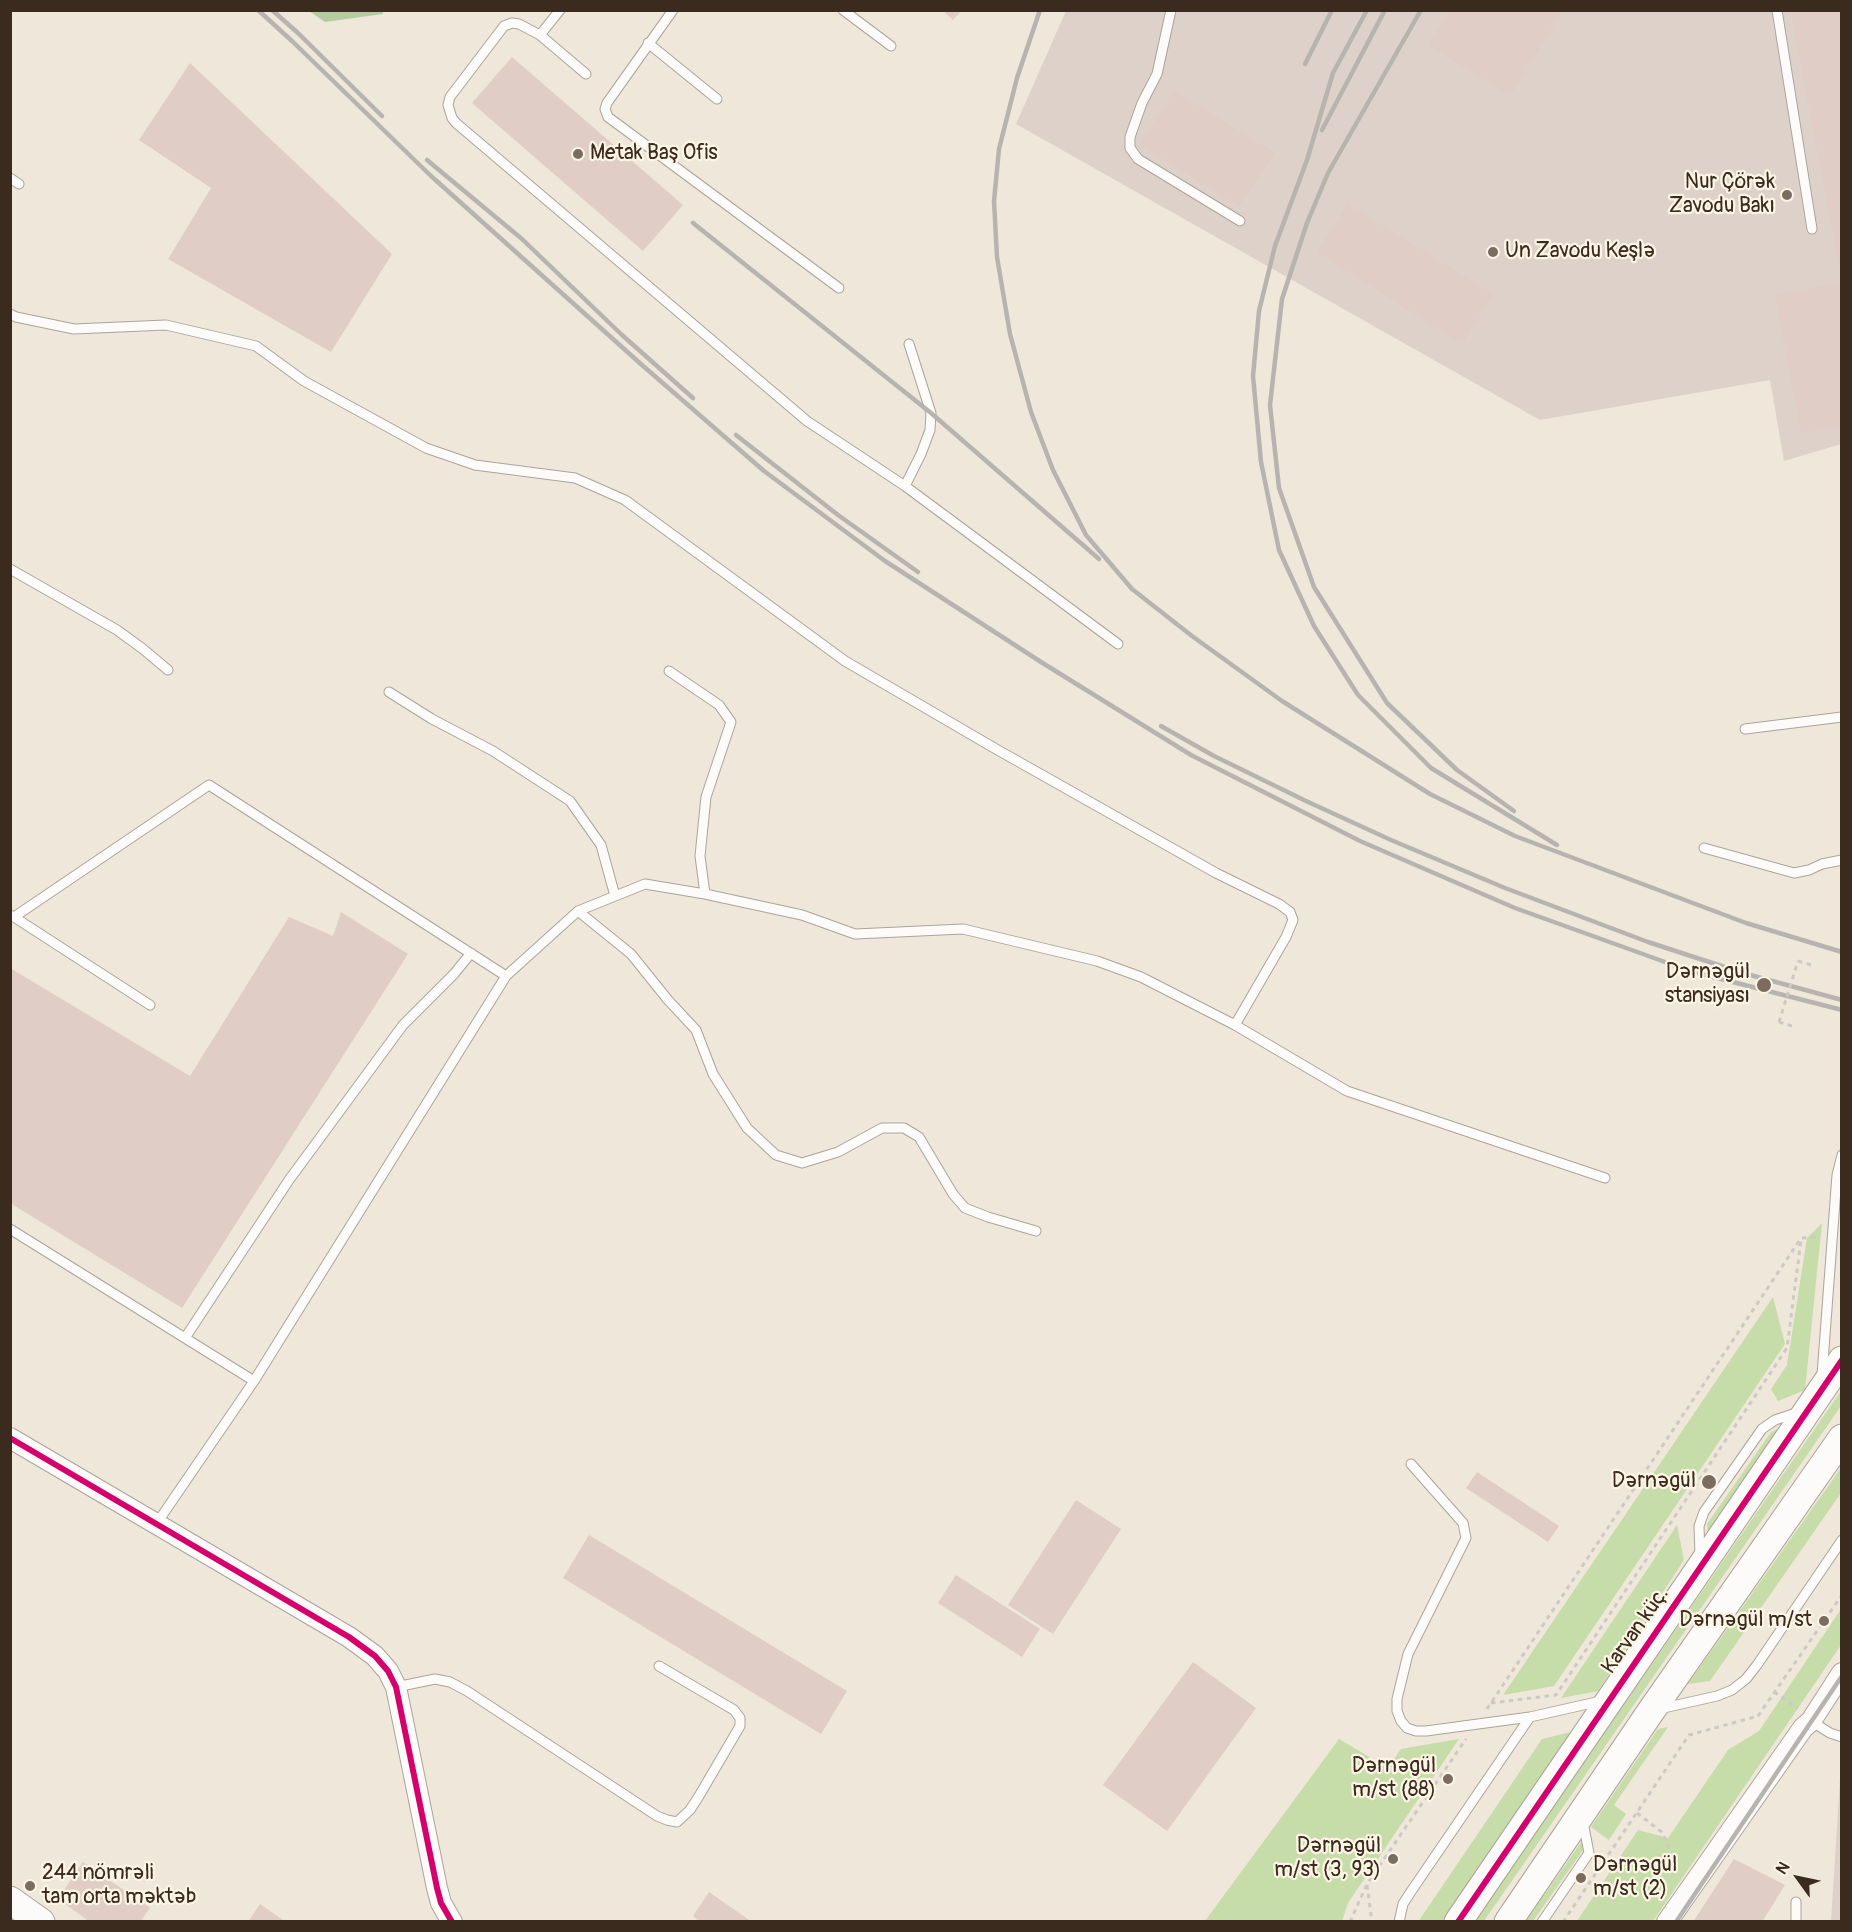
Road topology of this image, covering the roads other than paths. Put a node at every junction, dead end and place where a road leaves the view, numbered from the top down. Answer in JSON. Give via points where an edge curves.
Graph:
{"nodes":[{"id":1,"x":560,"y":10,"type":"edge"},
{"id":2,"x":673,"y":10,"type":"edge"},
{"id":3,"x":843,"y":10,"type":"edge"},
{"id":4,"x":1171,"y":10,"type":"edge"},
{"id":5,"x":1777,"y":10,"type":"edge"},
{"id":6,"x":540,"y":35,"type":"junction"},
{"id":7,"x":648,"y":43,"type":"junction"},
{"id":8,"x":891,"y":46,"type":"dead end"},
{"id":9,"x":586,"y":74,"type":"dead end"},
{"id":10,"x":717,"y":99,"type":"dead end"},
{"id":11,"x":1240,"y":221,"type":"dead end"},
{"id":12,"x":1812,"y":229,"type":"dead end"},
{"id":13,"x":839,"y":288,"type":"dead end"},
{"id":14,"x":10,"y":314,"type":"edge"},
{"id":15,"x":909,"y":344,"type":"dead end"},
{"id":16,"x":905,"y":486,"type":"junction"},
{"id":17,"x":10,"y":569,"type":"edge"},
{"id":18,"x":1118,"y":644,"type":"dead end"},
{"id":19,"x":168,"y":670,"type":"dead end"},
{"id":20,"x":669,"y":671,"type":"dead end"},
{"id":21,"x":388,"y":692,"type":"dead end"},
{"id":22,"x":1842,"y":717,"type":"edge"},
{"id":23,"x":1745,"y":729,"type":"dead end"},
{"id":24,"x":1704,"y":849,"type":"dead end"},
{"id":25,"x":1842,"y":860,"type":"edge"},
{"id":26,"x":705,"y":894,"type":"junction"},
{"id":27,"x":615,"y":896,"type":"junction"},
{"id":28,"x":578,"y":911,"type":"junction"},
{"id":29,"x":12,"y":916,"type":"edge"},
{"id":30,"x":471,"y":953,"type":"junction"},
{"id":31,"x":506,"y":976,"type":"junction"},
{"id":32,"x":150,"y":1005,"type":"dead end"},
{"id":33,"x":1235,"y":1025,"type":"junction"},
{"id":34,"x":1842,"y":1155,"type":"edge"},
{"id":35,"x":1605,"y":1178,"type":"dead end"},
{"id":36,"x":10,"y":1229,"type":"edge"},
{"id":37,"x":1036,"y":1231,"type":"dead end"},
{"id":38,"x":1836,"y":1237,"type":"edge"},
{"id":39,"x":185,"y":1338,"type":"junction"},
{"id":40,"x":1842,"y":1360,"type":"edge"},
{"id":41,"x":254,"y":1381,"type":"junction"},
{"id":42,"x":1814,"y":1400,"type":"junction"},
{"id":43,"x":10,"y":1438,"type":"edge"},
{"id":44,"x":1842,"y":1438,"type":"edge"},
{"id":45,"x":1411,"y":1464,"type":"dead end"},
{"id":46,"x":157,"y":1523,"type":"junction"},
{"id":47,"x":1842,"y":1540,"type":"edge"},
{"id":48,"x":659,"y":1666,"type":"dead end"},
{"id":49,"x":1842,"y":1673,"type":"edge"},
{"id":50,"x":396,"y":1687,"type":"junction"},
{"id":51,"x":1609,"y":1699,"type":"junction"},
{"id":52,"x":1651,"y":1711,"type":"junction"},
{"id":53,"x":1530,"y":1717,"type":"junction"},
{"id":54,"x":1811,"y":1719,"type":"junction"},
{"id":55,"x":1842,"y":1737,"type":"edge"},
{"id":56,"x":1581,"y":1814,"type":"junction"},
{"id":57,"x":1796,"y":1902,"type":"dead end"},
{"id":58,"x":12,"y":1904,"type":"edge"},
{"id":59,"x":1669,"y":1919,"type":"edge"},
{"id":60,"x":41,"y":1922,"type":"edge"},
{"id":61,"x":452,"y":1922,"type":"edge"},
{"id":62,"x":1399,"y":1922,"type":"edge"},
{"id":63,"x":1458,"y":1922,"type":"edge"},
{"id":64,"x":1508,"y":1922,"type":"edge"},
{"id":65,"x":1542,"y":1922,"type":"edge"},
{"id":66,"x":1796,"y":1922,"type":"edge"}],
"edges":[{"from":1,"to":6,"type":"lane"},
{"from":2,"to":7,"type":"lane"},
{"from":3,"to":8,"type":"lane"},
{"from":4,"to":11,"type":"lane","via":[[1157,74],[1142,103],[1130,148],[1138,159]]},
{"from":5,"to":12,"type":"lane"},
{"from":6,"to":9,"type":"lane"},
{"from":6,"to":16,"type":"lane","via":[[512,22],[504,26],[450,98],[452,118],[780,400],[822,433]]},
{"from":7,"to":10,"type":"lane"},
{"from":7,"to":13,"type":"lane","via":[[607,103],[608,117]]},
{"from":14,"to":33,"type":"lane","via":[[74,329],[166,326],[256,346],[304,381],[426,448],[475,465],[575,478],[625,500],[845,661],[1290,912],[1293,920],[1286,937]]},
{"from":15,"to":16,"type":"lane","via":[[931,413],[930,430]]},
{"from":16,"to":18,"type":"lane"},
{"from":17,"to":19,"type":"lane","via":[[117,630]]},
{"from":20,"to":26,"type":"lane","via":[[720,705],[731,722],[706,797],[700,856]]},
{"from":21,"to":27,"type":"lane","via":[[493,751],[570,801],[601,845]]},
{"from":22,"to":23,"type":"lane"},
{"from":24,"to":25,"type":"lane","via":[[1794,873]]},
{"from":26,"to":27,"type":"lane","via":[[645,884]]},
{"from":26,"to":33,"type":"lane","via":[[802,915],[855,934],[963,929],[1026,943],[1141,977]]},
{"from":27,"to":28,"type":"lane"},
{"from":28,"to":31,"type":"lane"},
{"from":28,"to":37,"type":"lane","via":[[631,954],[696,1030],[713,1074],[747,1128],[776,1155],[802,1163],[838,1152],[882,1128],[904,1128],[919,1137],[965,1208]]},
{"from":29,"to":30,"type":"lane","via":[[209,785]]},
{"from":29,"to":32,"type":"lane"},
{"from":30,"to":31,"type":"lane"},
{"from":30,"to":39,"type":"lane","via":[[403,1025],[289,1180]]},
{"from":31,"to":41,"type":"lane"},
{"from":33,"to":35,"type":"lane","via":[[1347,1091]]},
{"from":34,"to":38,"type":"lane","via":[[1837,1175]]},
{"from":36,"to":39,"type":"lane"},
{"from":38,"to":42,"type":"lane"},
{"from":39,"to":41,"type":"lane"},
{"from":40,"to":42,"type":"street","name":"Karvan küç."},
{"from":41,"to":46,"type":"lane"},
{"from":42,"to":51,"type":"street","name":"Karvan küç."},
{"from":43,"to":46,"type":"street"},
{"from":44,"to":52,"type":"street"},
{"from":45,"to":53,"type":"lane","via":[[1463,1523],[1466,1538],[1408,1654],[1397,1699],[1401,1721],[1416,1731]]},
{"from":46,"to":50,"type":"street","via":[[349,1637],[375,1656]]},
{"from":47,"to":52,"type":"lane","via":[[1746,1679],[1717,1696]]},
{"from":48,"to":50,"type":"lane","via":[[734,1710],[741,1726],[690,1810],[677,1822],[657,1816],[458,1687],[435,1679]]},
{"from":49,"to":54,"type":"street"},
{"from":50,"to":61,"type":"street","via":[[437,1888]]},
{"from":51,"to":53,"type":"lane"},
{"from":51,"to":63,"type":"street","name":"Karvan küç."},
{"from":52,"to":56,"type":"street"},
{"from":53,"to":62,"type":"lane","via":[[1410,1893]]},
{"from":54,"to":55,"type":"lane"},
{"from":54,"to":59,"type":"street"},
{"from":56,"to":64,"type":"street"},
{"from":56,"to":65,"type":"lane","via":[[1589,1853]]},
{"from":57,"to":66,"type":"lane"},
{"from":58,"to":60,"type":"street"}]}
